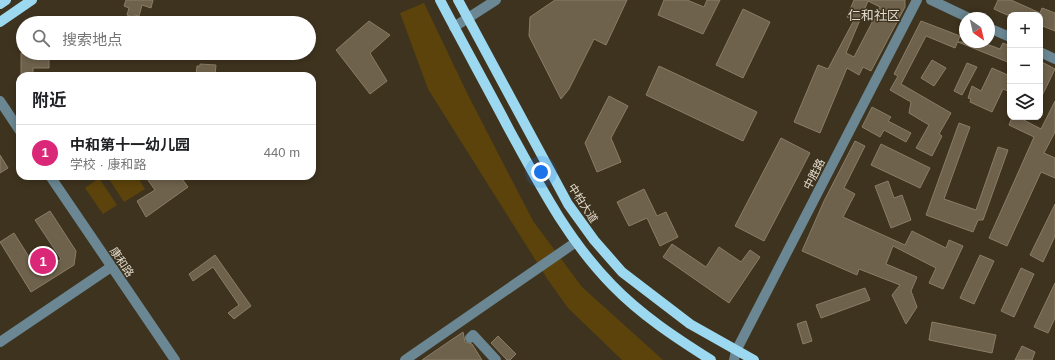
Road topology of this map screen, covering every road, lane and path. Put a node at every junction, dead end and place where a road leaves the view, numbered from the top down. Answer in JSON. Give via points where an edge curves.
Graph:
{"nodes":[{"id":1,"x":6,"y":0,"type":"edge"},
{"id":2,"x":32,"y":0,"type":"edge"},
{"id":3,"x":440,"y":0,"type":"edge"},
{"id":4,"x":458,"y":0,"type":"edge"},
{"id":5,"x":496,"y":0,"type":"edge"},
{"id":6,"x":917,"y":0,"type":"edge"},
{"id":7,"x":931,"y":0,"type":"edge"},
{"id":8,"x":0,"y":4,"type":"edge"},
{"id":9,"x":959,"y":13,"type":"edge"},
{"id":10,"x":468,"y":19,"type":"junction"},
{"id":11,"x":0,"y":22,"type":"edge"},
{"id":12,"x":454,"y":27,"type":"junction"},
{"id":13,"x":995,"y":31,"type":"edge"},
{"id":14,"x":1007,"y":36,"type":"edge"},
{"id":15,"x":1043,"y":53,"type":"edge"},
{"id":16,"x":1055,"y":59,"type":"edge"},
{"id":17,"x":0,"y":101,"type":"edge"},
{"id":18,"x":16,"y":125,"type":"edge"},
{"id":19,"x":53,"y":180,"type":"edge"},
{"id":20,"x":576,"y":242,"type":"junction"},
{"id":21,"x":111,"y":267,"type":"junction"},
{"id":22,"x":470,"y":338,"type":"dead end"},
{"id":23,"x":0,"y":342,"type":"edge"},
{"id":24,"x":735,"y":355,"type":"edge"},
{"id":25,"x":175,"y":360,"type":"edge"},
{"id":26,"x":405,"y":360,"type":"edge"},
{"id":27,"x":496,"y":360,"type":"edge"},
{"id":28,"x":711,"y":360,"type":"edge"},
{"id":29,"x":754,"y":360,"type":"edge"}],
"edges":[{"from":1,"to":8,"type":"main road"},
{"from":2,"to":11,"type":"main road"},
{"from":3,"to":12,"type":"main road"},
{"from":4,"to":10,"type":"main road","name":"中柏大道"},
{"from":5,"to":10,"type":"street"},
{"from":6,"to":24,"type":"street","name":"中胜路"},
{"from":7,"to":9,"type":"street"},
{"from":10,"to":12,"type":"street"},
{"from":10,"to":24,"type":"main road","name":"中柏大道","via":[[568,204],[594,240],[622,272],[640,287]]},
{"from":12,"to":20,"type":"main road","via":[[556,214]]},
{"from":13,"to":14,"type":"street"},
{"from":15,"to":16,"type":"street"},
{"from":17,"to":18,"type":"street"},
{"from":19,"to":21,"type":"street","name":"康和路"},
{"from":20,"to":26,"type":"street"},
{"from":20,"to":28,"type":"main road","via":[[612,285],[631,303],[686,345]]},
{"from":21,"to":23,"type":"street"},
{"from":21,"to":25,"type":"street","name":"康和路"},
{"from":22,"to":27,"type":"street","via":[[473,335]]},
{"from":24,"to":29,"type":"main road","name":"中柏大道"}]}
